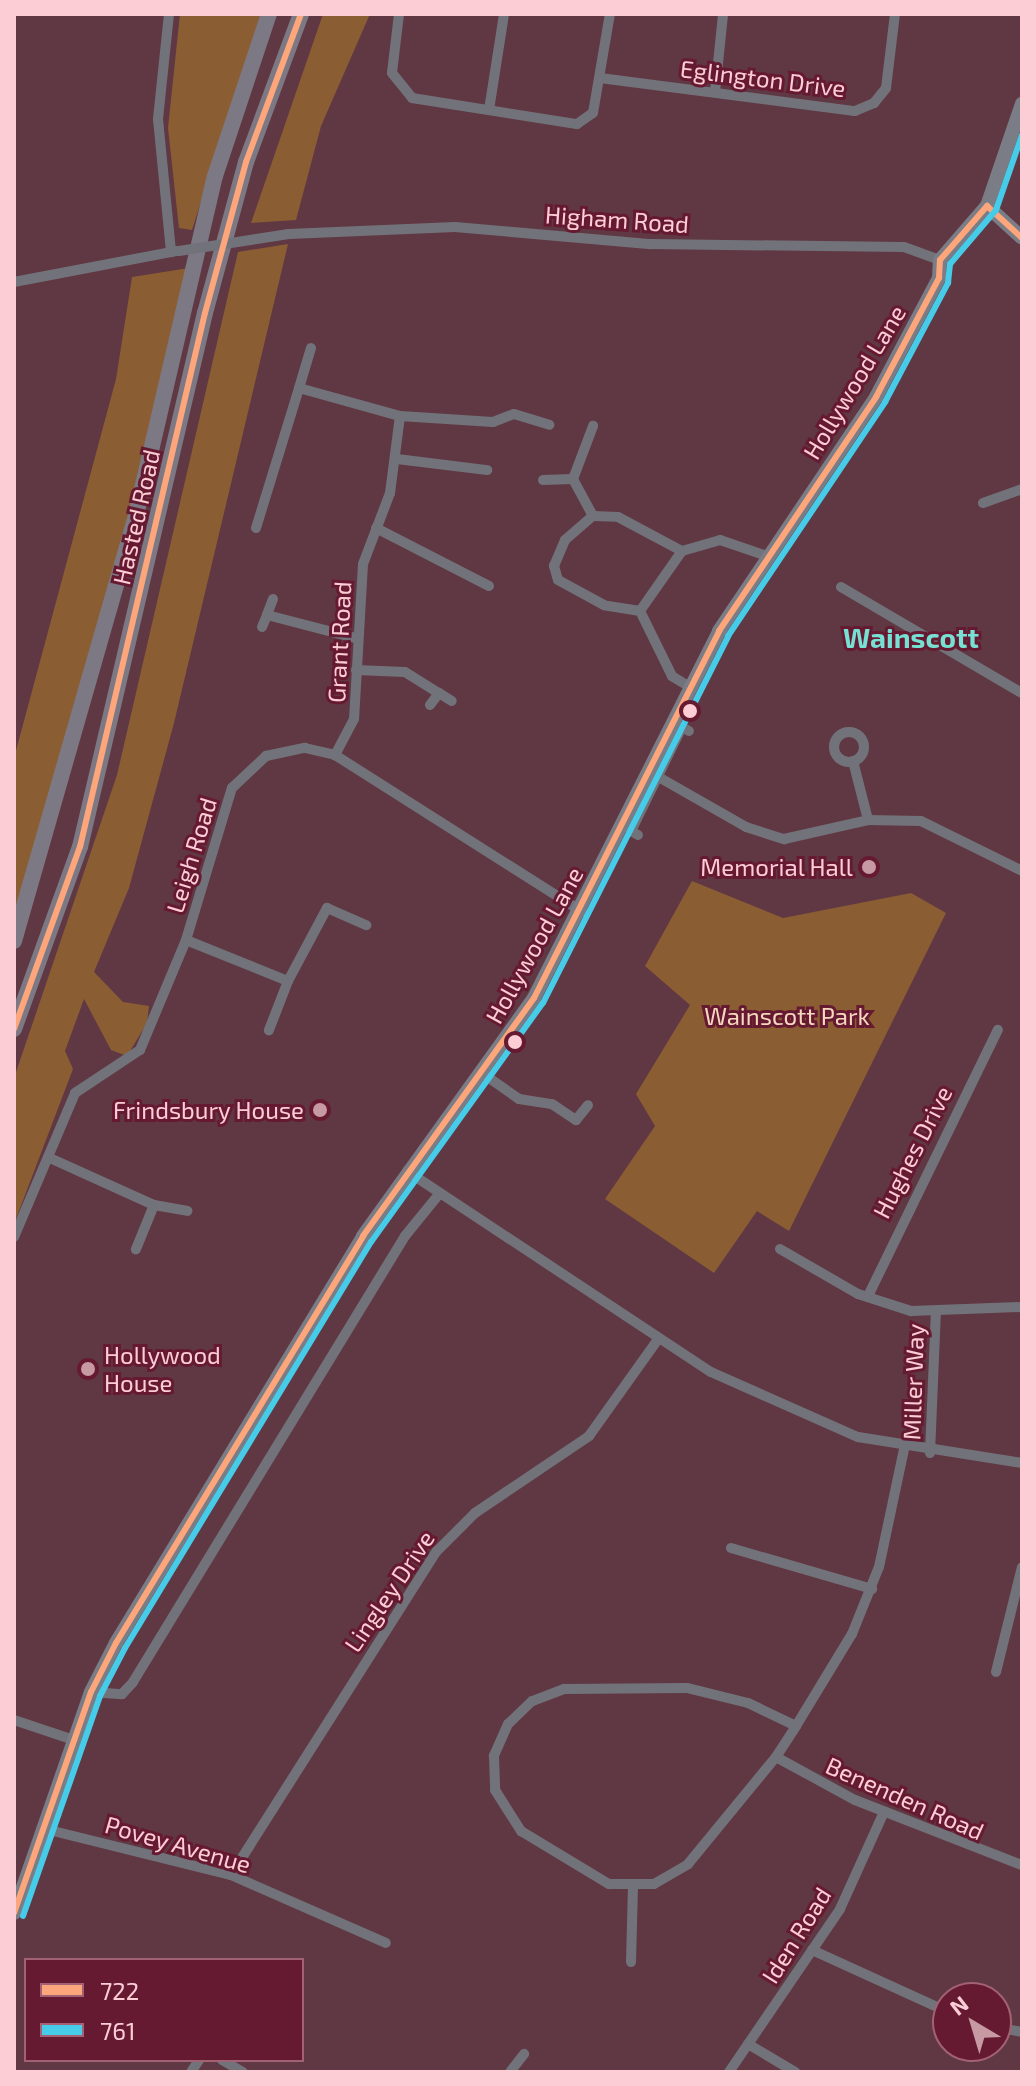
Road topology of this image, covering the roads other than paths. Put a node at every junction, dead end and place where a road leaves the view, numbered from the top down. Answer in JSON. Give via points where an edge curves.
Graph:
{"nodes":[{"id":1,"x":169,"y":14,"type":"edge"},
{"id":2,"x":269,"y":14,"type":"edge"},
{"id":3,"x":301,"y":14,"type":"edge"},
{"id":4,"x":399,"y":14,"type":"edge"},
{"id":5,"x":504,"y":14,"type":"edge"},
{"id":6,"x":610,"y":14,"type":"edge"},
{"id":7,"x":723,"y":14,"type":"edge"},
{"id":8,"x":895,"y":14,"type":"edge"},
{"id":9,"x":600,"y":78,"type":"junction"},
{"id":10,"x":715,"y":92,"type":"junction"},
{"id":11,"x":1022,"y":104,"type":"edge"},
{"id":12,"x":489,"y":110,"type":"junction"},
{"id":13,"x":987,"y":206,"type":"junction"},
{"id":14,"x":1022,"y":238,"type":"edge"},
{"id":15,"x":175,"y":251,"type":"junction"},
{"id":16,"x":940,"y":260,"type":"junction"},
{"id":17,"x":14,"y":282,"type":"edge"},
{"id":18,"x":311,"y":348,"type":"dead end"},
{"id":19,"x":299,"y":388,"type":"junction"},
{"id":20,"x":400,"y":416,"type":"junction"},
{"id":21,"x":549,"y":425,"type":"dead end"},
{"id":22,"x":593,"y":426,"type":"dead end"},
{"id":23,"x":397,"y":459,"type":"junction"},
{"id":24,"x":487,"y":470,"type":"dead end"},
{"id":25,"x":573,"y":479,"type":"junction"},
{"id":26,"x":543,"y":480,"type":"dead end"},
{"id":27,"x":1022,"y":489,"type":"edge"},
{"id":28,"x":983,"y":503,"type":"dead end"},
{"id":29,"x":593,"y":516,"type":"junction"},
{"id":30,"x":256,"y":528,"type":"dead end"},
{"id":31,"x":376,"y":528,"type":"junction"},
{"id":32,"x":682,"y":551,"type":"junction"},
{"id":33,"x":770,"y":557,"type":"junction"},
{"id":34,"x":489,"y":586,"type":"dead end"},
{"id":35,"x":841,"y":587,"type":"dead end"},
{"id":36,"x":273,"y":599,"type":"dead end"},
{"id":37,"x":640,"y":611,"type":"junction"},
{"id":38,"x":267,"y":615,"type":"junction"},
{"id":39,"x":262,"y":627,"type":"dead end"},
{"id":40,"x":356,"y":638,"type":"junction"},
{"id":41,"x":356,"y":670,"type":"junction"},
{"id":42,"x":690,"y":687,"type":"junction"},
{"id":43,"x":439,"y":693,"type":"junction"},
{"id":44,"x":1022,"y":693,"type":"edge"},
{"id":45,"x":452,"y":701,"type":"dead end"},
{"id":46,"x":430,"y":705,"type":"dead end"},
{"id":47,"x":689,"y":731,"type":"dead end"},
{"id":48,"x":335,"y":755,"type":"junction"},
{"id":49,"x":853,"y":761,"type":"dead end"},
{"id":50,"x":653,"y":774,"type":"junction"},
{"id":51,"x":868,"y":820,"type":"junction"},
{"id":52,"x":638,"y":835,"type":"dead end"},
{"id":53,"x":1022,"y":871,"type":"edge"},
{"id":54,"x":582,"y":912,"type":"junction"},
{"id":55,"x":366,"y":925,"type":"dead end"},
{"id":56,"x":186,"y":940,"type":"junction"},
{"id":57,"x":14,"y":941,"type":"edge"},
{"id":58,"x":288,"y":981,"type":"junction"},
{"id":59,"x":14,"y":1029,"type":"edge"},
{"id":60,"x":269,"y":1030,"type":"dead end"},
{"id":61,"x":998,"y":1030,"type":"dead end"},
{"id":62,"x":482,"y":1073,"type":"junction"},
{"id":63,"x":588,"y":1105,"type":"dead end"},
{"id":64,"x":52,"y":1159,"type":"junction"},
{"id":65,"x":407,"y":1171,"type":"junction"},
{"id":66,"x":440,"y":1193,"type":"junction"},
{"id":67,"x":154,"y":1205,"type":"junction"},
{"id":68,"x":187,"y":1211,"type":"dead end"},
{"id":69,"x":14,"y":1237,"type":"edge"},
{"id":70,"x":136,"y":1249,"type":"dead end"},
{"id":71,"x":780,"y":1249,"type":"dead end"},
{"id":72,"x":869,"y":1294,"type":"junction"},
{"id":73,"x":1022,"y":1307,"type":"edge"},
{"id":74,"x":936,"y":1312,"type":"junction"},
{"id":75,"x":659,"y":1338,"type":"junction"},
{"id":76,"x":904,"y":1449,"type":"junction"},
{"id":77,"x":930,"y":1453,"type":"junction"},
{"id":78,"x":1022,"y":1463,"type":"edge"},
{"id":79,"x":731,"y":1548,"type":"dead end"},
{"id":80,"x":1022,"y":1567,"type":"edge"},
{"id":81,"x":872,"y":1589,"type":"junction"},
{"id":82,"x":996,"y":1672,"type":"dead end"},
{"id":83,"x":91,"y":1692,"type":"junction"},
{"id":84,"x":14,"y":1720,"type":"edge"},
{"id":85,"x":796,"y":1726,"type":"junction"},
{"id":86,"x":74,"y":1740,"type":"junction"},
{"id":87,"x":776,"y":1757,"type":"junction"},
{"id":88,"x":884,"y":1812,"type":"junction"},
{"id":89,"x":45,"y":1829,"type":"junction"},
{"id":90,"x":1022,"y":1865,"type":"edge"},
{"id":91,"x":231,"y":1875,"type":"junction"},
{"id":92,"x":633,"y":1887,"type":"junction"},
{"id":93,"x":14,"y":1913,"type":"edge"},
{"id":94,"x":386,"y":1943,"type":"dead end"},
{"id":95,"x":812,"y":1950,"type":"junction"},
{"id":96,"x":631,"y":1962,"type":"dead end"},
{"id":97,"x":932,"y":2005,"type":"edge"},
{"id":98,"x":748,"y":2044,"type":"junction"},
{"id":99,"x":524,"y":2054,"type":"dead end"},
{"id":100,"x":226,"y":2062,"type":"edge"},
{"id":101,"x":243,"y":2072,"type":"edge"},
{"id":102,"x":510,"y":2072,"type":"edge"},
{"id":103,"x":729,"y":2072,"type":"edge"},
{"id":104,"x":795,"y":2072,"type":"edge"}],
"edges":[{"from":1,"to":15,"type":"street","via":[[158,119]]},
{"from":2,"to":57,"type":"main road","name":"Hasted Road","via":[[215,176],[136,515]]},
{"from":3,"to":59,"type":"main road","name":"Hasted Road","via":[[246,162],[213,283],[80,847]]},
{"from":4,"to":12,"type":"street","via":[[392,73],[412,98]]},
{"from":5,"to":12,"type":"street"},
{"from":6,"to":9,"type":"street"},
{"from":7,"to":10,"type":"street"},
{"from":8,"to":10,"type":"street","name":"Eglington Drive","via":[[886,88],[874,103],[855,111]]},
{"from":9,"to":10,"type":"street","name":"Eglington Drive"},
{"from":9,"to":12,"type":"street","via":[[593,113],[577,124]]},
{"from":11,"to":13,"type":"main road"},
{"from":13,"to":14,"type":"main road"},
{"from":13,"to":16,"type":"main road","name":"Hollywood Lane"},
{"from":15,"to":16,"type":"street","name":"Higham Road","bridge":true,"via":[[289,234],[455,227],[651,244],[904,247]]},
{"from":15,"to":17,"type":"street"},
{"from":16,"to":33,"type":"main road","name":"Hollywood Lane","via":[[939,278],[890,372]]},
{"from":18,"to":19,"type":"street"},
{"from":19,"to":20,"type":"street"},
{"from":19,"to":30,"type":"street"},
{"from":20,"to":21,"type":"street","via":[[493,422],[514,414]]},
{"from":20,"to":23,"type":"street","name":"Grant Road"},
{"from":22,"to":25,"type":"street"},
{"from":23,"to":24,"type":"street"},
{"from":23,"to":31,"type":"street","name":"Grant Road"},
{"from":25,"to":26,"type":"street"},
{"from":25,"to":29,"type":"street"},
{"from":27,"to":28,"type":"street"},
{"from":29,"to":32,"type":"street","via":[[618,517]]},
{"from":29,"to":37,"type":"street","via":[[558,552],[558,580],[604,605]]},
{"from":31,"to":34,"type":"street"},
{"from":31,"to":40,"type":"street","name":"Grant Road","via":[[363,564]]},
{"from":32,"to":33,"type":"street","via":[[720,540]]},
{"from":32,"to":37,"type":"street"},
{"from":33,"to":42,"type":"main road","name":"Hollywood Lane"},
{"from":35,"to":44,"type":"street"},
{"from":36,"to":38,"type":"street"},
{"from":37,"to":42,"type":"street","via":[[672,676]]},
{"from":38,"to":39,"type":"street"},
{"from":38,"to":40,"type":"street"},
{"from":40,"to":41,"type":"street","name":"Grant Road"},
{"from":41,"to":43,"type":"street","via":[[405,672]]},
{"from":41,"to":48,"type":"street","name":"Grant Road","via":[[354,719]]},
{"from":42,"to":50,"type":"main road","name":"Hollywood Lane"},
{"from":43,"to":45,"type":"street"},
{"from":43,"to":46,"type":"street"},
{"from":47,"to":50,"type":"street","via":[[682,727]]},
{"from":48,"to":54,"type":"street","name":"Leigh Road"},
{"from":48,"to":56,"type":"street","name":"Leigh Road","via":[[288,748],[266,756],[232,788]]},
{"from":49,"to":51,"type":"street"},
{"from":50,"to":51,"type":"street","via":[[746,827],[784,839]]},
{"from":50,"to":52,"type":"street","via":[[631,831]]},
{"from":50,"to":54,"type":"main road","name":"Hollywood Lane"},
{"from":51,"to":53,"type":"street","via":[[940,825]]},
{"from":54,"to":62,"type":"main road","name":"Hollywood Lane"},
{"from":55,"to":58,"type":"street","via":[[327,908]]},
{"from":56,"to":58,"type":"street"},
{"from":56,"to":64,"type":"street","name":"Leigh Road","via":[[140,1050],[75,1093]]},
{"from":58,"to":60,"type":"street"},
{"from":61,"to":72,"type":"street","name":"Hughes Drive"},
{"from":62,"to":63,"type":"street","via":[[519,1099],[552,1104],[576,1120]]},
{"from":62,"to":65,"type":"main road","name":"Hollywood Lane"},
{"from":64,"to":67,"type":"street"},
{"from":64,"to":69,"type":"street","name":"Leigh Road"},
{"from":65,"to":66,"type":"street"},
{"from":65,"to":83,"type":"main road","name":"Hollywood Lane"},
{"from":66,"to":75,"type":"street"},
{"from":66,"to":83,"type":"street","via":[[405,1236],[133,1682],[122,1694]]},
{"from":67,"to":68,"type":"street"},
{"from":67,"to":70,"type":"street"},
{"from":71,"to":72,"type":"street","name":"Miller Way"},
{"from":72,"to":74,"type":"street","name":"Miller Way","via":[[911,1311]]},
{"from":73,"to":74,"type":"street","name":"Miller Way"},
{"from":74,"to":77,"type":"street","name":"Miller Way"},
{"from":75,"to":76,"type":"street","via":[[777,1403]]},
{"from":75,"to":91,"type":"street","name":"Lingley Drive","via":[[589,1436],[475,1513],[437,1551]]},
{"from":76,"to":77,"type":"street"},
{"from":76,"to":81,"type":"street"},
{"from":77,"to":78,"type":"street"},
{"from":79,"to":81,"type":"street"},
{"from":80,"to":82,"type":"street"},
{"from":81,"to":85,"type":"street"},
{"from":83,"to":86,"type":"main road","name":"Hollywood Lane"},
{"from":84,"to":86,"type":"street"},
{"from":85,"to":87,"type":"street"},
{"from":85,"to":92,"type":"street","via":[[748,1703],[687,1688],[564,1689],[523,1707],[494,1756],[503,1811],[521,1831],[598,1880]]},
{"from":86,"to":89,"type":"main road","name":"Hollywood Lane"},
{"from":87,"to":88,"type":"street","name":"Benenden Road"},
{"from":87,"to":92,"type":"street","via":[[688,1864]]},
{"from":88,"to":90,"type":"street","name":"Benenden Road"},
{"from":88,"to":95,"type":"street","name":"Iden Road"},
{"from":89,"to":91,"type":"street","name":"Povey Avenue"},
{"from":89,"to":93,"type":"main road","name":"Hollywood Lane"},
{"from":91,"to":94,"type":"street","name":"Povey Avenue"},
{"from":92,"to":96,"type":"street"},
{"from":95,"to":97,"type":"street"},
{"from":95,"to":98,"type":"street","name":"Iden Road"},
{"from":98,"to":103,"type":"street","name":"Iden Road"},
{"from":98,"to":104,"type":"street"},
{"from":99,"to":102,"type":"street"},
{"from":100,"to":101,"type":"street"}]}
